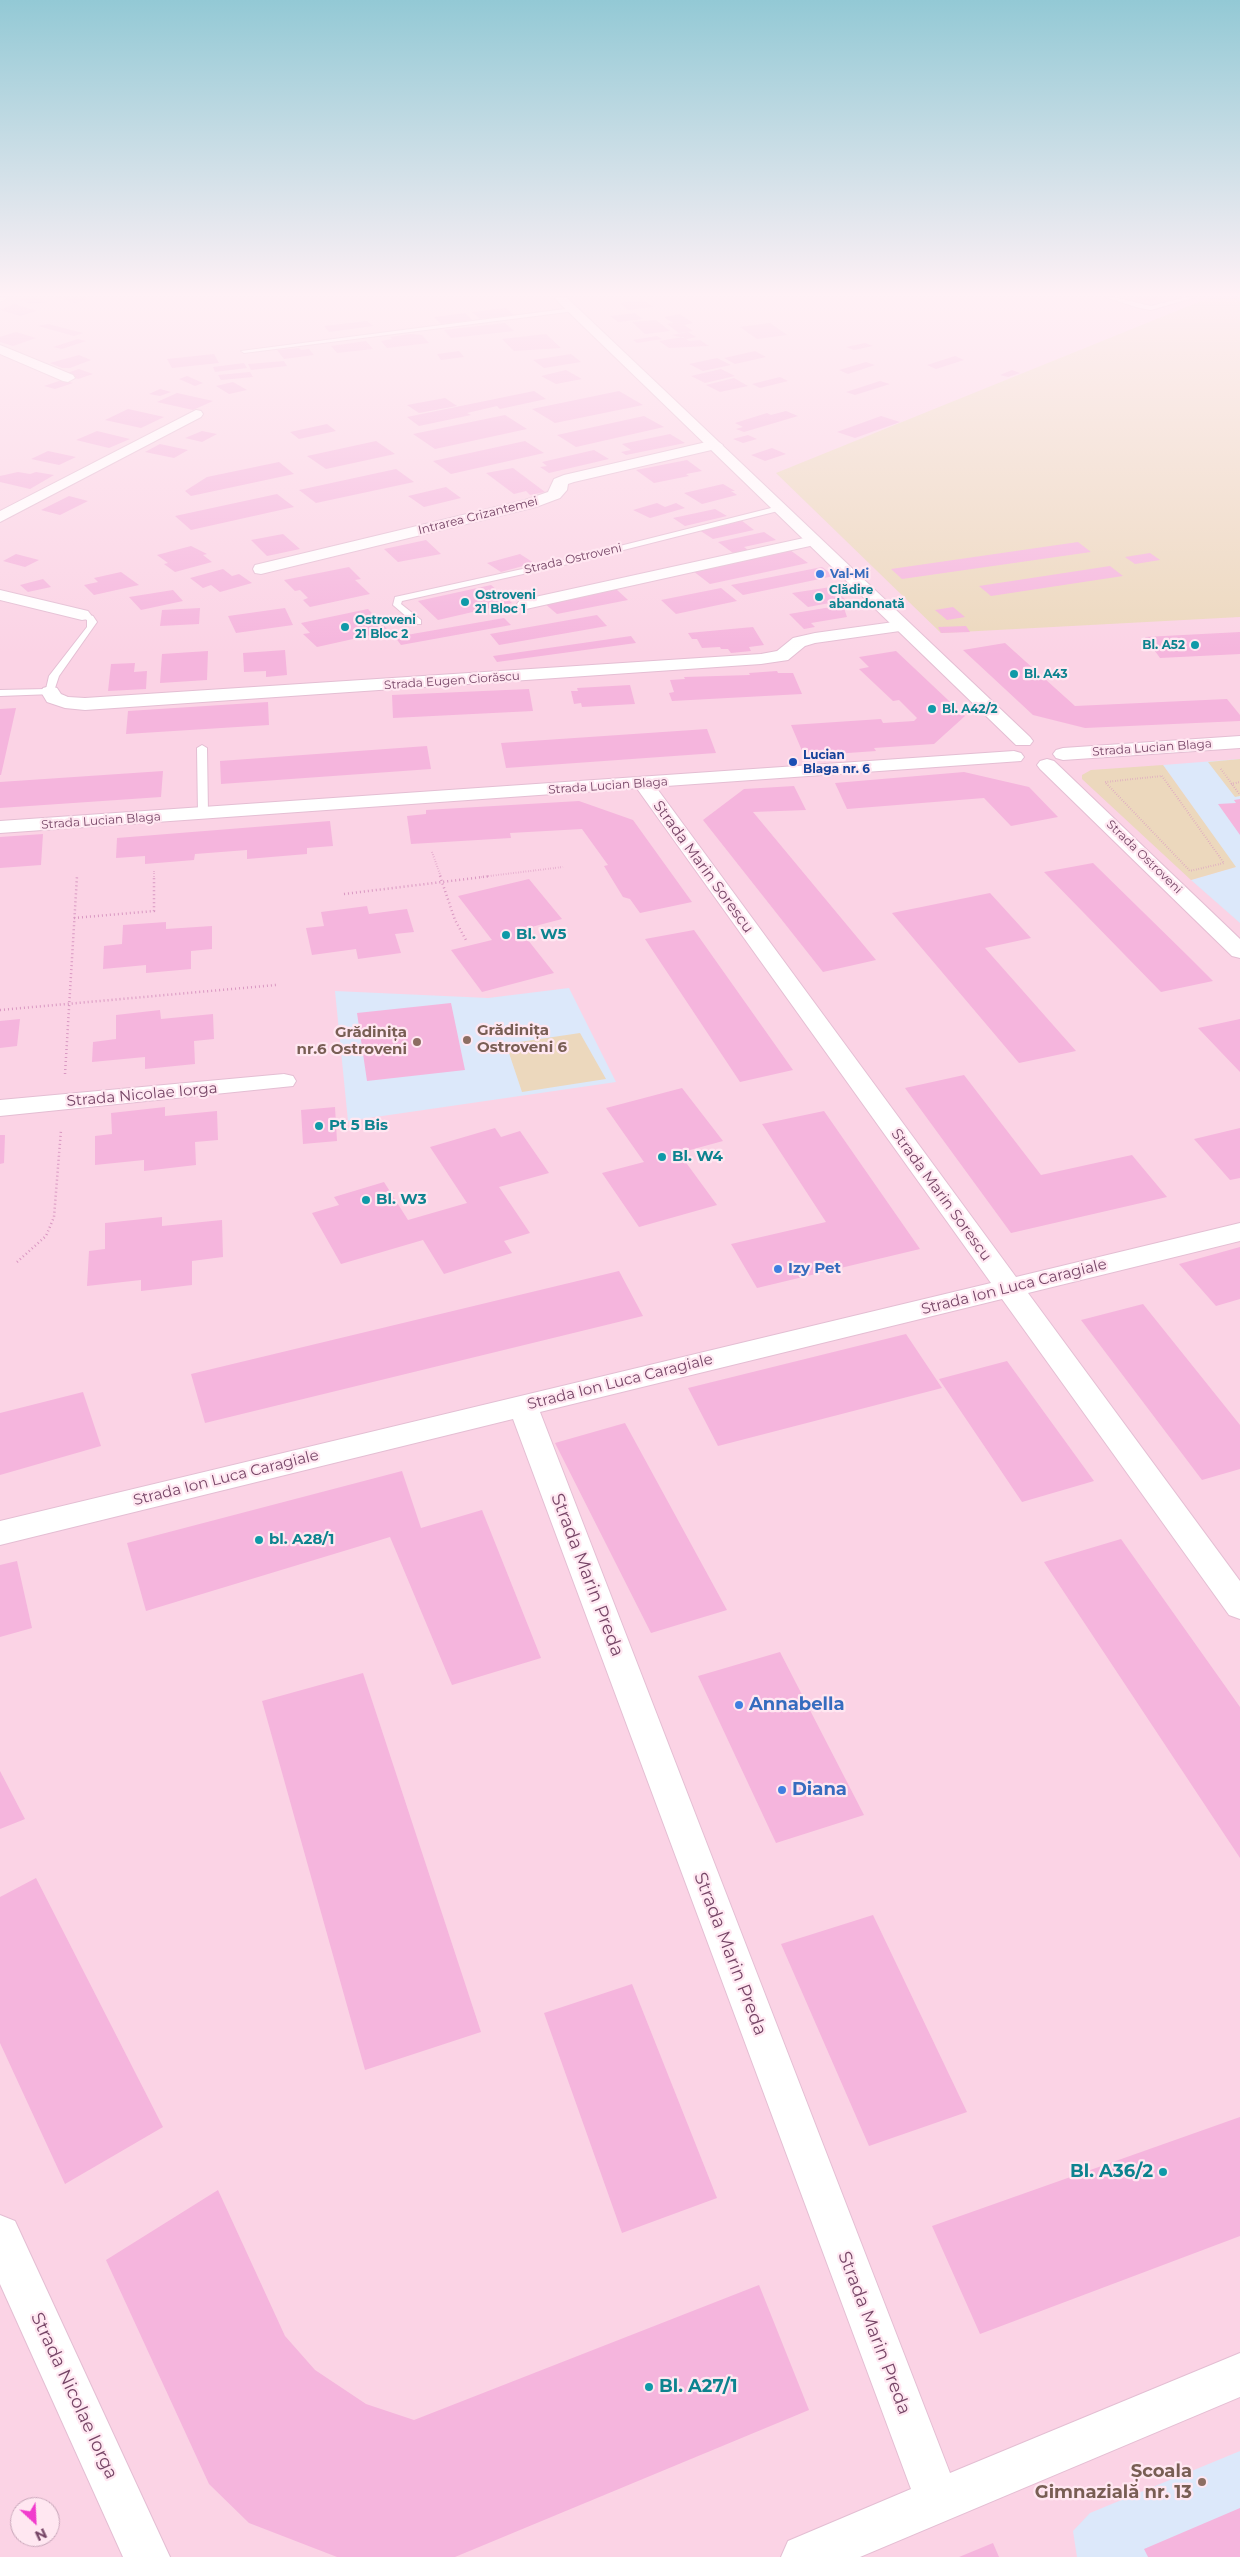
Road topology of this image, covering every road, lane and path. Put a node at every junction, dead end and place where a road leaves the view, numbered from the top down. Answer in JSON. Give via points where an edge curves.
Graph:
{"nodes":[{"id":1,"x":192,"y":416,"type":"edge"},
{"id":2,"x":685,"y":416,"type":"edge"},
{"id":3,"x":715,"y":445,"type":"junction"},
{"id":4,"x":779,"y":508,"type":"junction"},
{"id":5,"x":0,"y":517,"type":"edge"},
{"id":6,"x":813,"y":541,"type":"junction"},
{"id":7,"x":261,"y":569,"type":"dead end"},
{"id":8,"x":0,"y":595,"type":"edge"},
{"id":9,"x":526,"y":604,"type":"dead end"},
{"id":10,"x":82,"y":615,"type":"joint"},
{"id":11,"x":418,"y":622,"type":"dead end"},
{"id":12,"x":901,"y":626,"type":"junction"},
{"id":13,"x":50,"y":692,"type":"junction"},
{"id":14,"x":0,"y":693,"type":"edge"},
{"id":15,"x":1240,"y":742,"type":"edge"},
{"id":16,"x":202,"y":748,"type":"dead end"},
{"id":17,"x":1018,"y":749,"type":"junction"},
{"id":18,"x":1055,"y":759,"type":"junction"},
{"id":19,"x":1141,"y":778,"type":"joint"},
{"id":20,"x":1240,"y":782,"type":"edge"},
{"id":21,"x":643,"y":783,"type":"junction"},
{"id":22,"x":1231,"y":784,"type":"dead end"},
{"id":23,"x":203,"y":814,"type":"junction"},
{"id":24,"x":0,"y":827,"type":"edge"},
{"id":25,"x":432,"y":852,"type":"dead end"},
{"id":26,"x":563,"y":867,"type":"dead end"},
{"id":27,"x":154,"y":871,"type":"dead end"},
{"id":28,"x":77,"y":876,"type":"dead end"},
{"id":29,"x":442,"y":882,"type":"junction"},
{"id":30,"x":344,"y":894,"type":"dead end"},
{"id":31,"x":74,"y":918,"type":"junction"},
{"id":32,"x":467,"y":942,"type":"dead end"},
{"id":33,"x":1240,"y":951,"type":"edge"},
{"id":34,"x":276,"y":985,"type":"dead end"},
{"id":35,"x":70,"y":1004,"type":"junction"},
{"id":36,"x":0,"y":1010,"type":"edge"},
{"id":37,"x":284,"y":1081,"type":"dead end"},
{"id":38,"x":63,"y":1102,"type":"junction"},
{"id":39,"x":0,"y":1108,"type":"edge"},
{"id":40,"x":1240,"y":1232,"type":"edge"},
{"id":41,"x":17,"y":1262,"type":"dead end"},
{"id":42,"x":1009,"y":1288,"type":"junction"},
{"id":43,"x":523,"y":1406,"type":"junction"},
{"id":44,"x":0,"y":1533,"type":"edge"},
{"id":45,"x":1240,"y":1606,"type":"edge"},
{"id":46,"x":0,"y":2236,"type":"edge"},
{"id":47,"x":1240,"y":2376,"type":"edge"},
{"id":48,"x":938,"y":2502,"type":"junction"},
{"id":49,"x":147,"y":2557,"type":"edge"},
{"id":50,"x":804,"y":2557,"type":"edge"}],
"edges":[{"from":1,"to":5,"type":"street"},
{"from":2,"to":3,"type":"street"},
{"from":3,"to":4,"type":"street"},
{"from":3,"to":7,"type":"street","name":"Intrarea Crizantemei","via":[[569,478],[560,482],[554,495],[530,504]]},
{"from":4,"to":6,"type":"street"},
{"from":4,"to":11,"type":"lane","name":"Strada Ostroveni","via":[[398,600],[397,604]]},
{"from":6,"to":9,"type":"street"},
{"from":6,"to":12,"type":"street"},
{"from":8,"to":10,"type":"street"},
{"from":10,"to":13,"type":"lane","via":[[90,618],[93,622],[91,627],[54,676]]},
{"from":12,"to":13,"type":"street","name":"Strada Eugen Ciorăscu","via":[[799,642],[782,656],[773,658],[711,663],[85,704],[65,702],[54,698]]},
{"from":12,"to":17,"type":"street"},
{"from":13,"to":14,"type":"lane","name":"Strada Eugen Ciorăscu"},
{"from":15,"to":18,"type":"street","name":"Strada Lucian Blaga"},
{"from":16,"to":23,"type":"lane"},
{"from":17,"to":18,"type":"street","name":"Strada Lucian Blaga","via":[[1038,740],[1052,744]]},
{"from":17,"to":21,"type":"street","name":"Strada Lucian Blaga"},
{"from":18,"to":33,"type":"street","name":"Strada Ostroveni"},
{"from":19,"to":19,"type":"path","via":[[1162,776],[1224,863],[1190,871],[1105,782]]},
{"from":20,"to":22,"type":"path"},
{"from":21,"to":23,"type":"street","name":"Strada Lucian Blaga"},
{"from":21,"to":42,"type":"street","name":"Strada Marin Sorescu"},
{"from":23,"to":24,"type":"street","name":"Strada Lucian Blaga"},
{"from":25,"to":29,"type":"path"},
{"from":26,"to":29,"type":"path"},
{"from":27,"to":31,"type":"path","via":[[154,911]]},
{"from":28,"to":31,"type":"path"},
{"from":29,"to":30,"type":"path"},
{"from":29,"to":32,"type":"path","via":[[455,920]]},
{"from":31,"to":35,"type":"path"},
{"from":34,"to":35,"type":"path"},
{"from":35,"to":36,"type":"path"},
{"from":35,"to":38,"type":"path"},
{"from":37,"to":38,"type":"street","name":"Strada Nicolae Iorga"},
{"from":38,"to":39,"type":"street","name":"Strada Nicolae Iorga"},
{"from":38,"to":41,"type":"path","via":[[54,1217],[46,1236]]},
{"from":40,"to":42,"type":"street","name":"Strada Ion Luca Caragiale"},
{"from":42,"to":43,"type":"street","name":"Strada Ion Luca Caragiale"},
{"from":42,"to":45,"type":"street","name":"Strada Marin Sorescu"},
{"from":43,"to":44,"type":"street","name":"Strada Ion Luca Caragiale"},
{"from":43,"to":48,"type":"street","name":"Strada Marin Preda"},
{"from":46,"to":49,"type":"street","name":"Strada Nicolae Iorga"},
{"from":47,"to":48,"type":"street"},
{"from":48,"to":50,"type":"street"}]}
